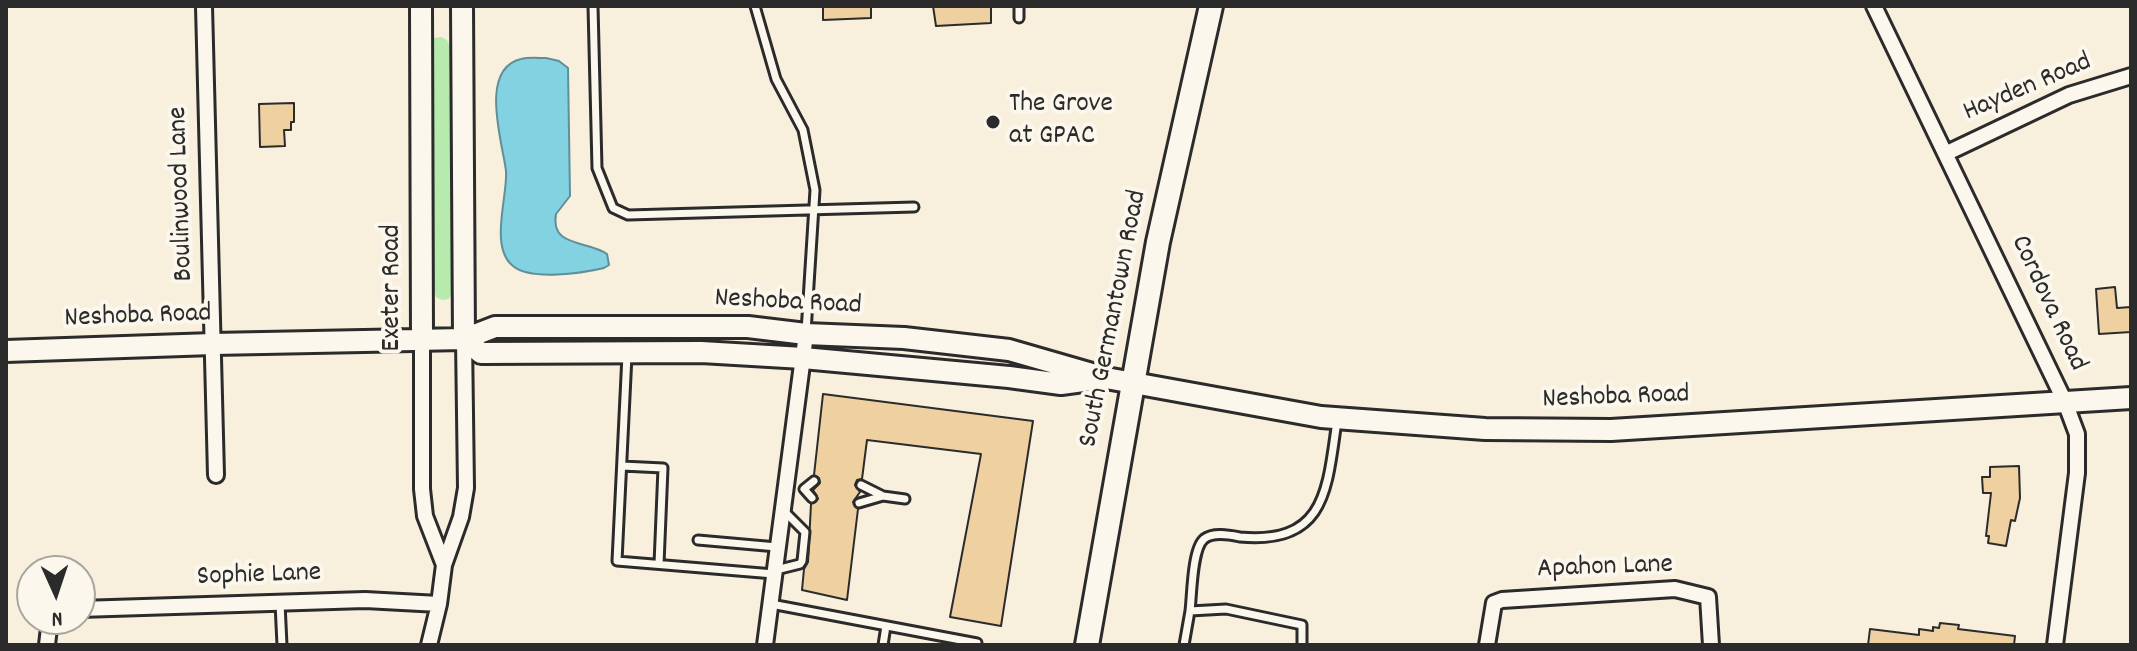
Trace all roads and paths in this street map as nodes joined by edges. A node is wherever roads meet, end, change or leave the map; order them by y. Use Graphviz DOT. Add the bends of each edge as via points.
graph roads {
  1 [pos="204,6"];
  2 [pos="421,6"];
  3 [pos="462,6"];
  4 [pos="593,6"];
  5 [pos="755,6"];
  6 [pos="1019,6"];
  7 [pos="1211,6"];
  8 [pos="1874,6"];
  9 [pos="1019,18"];
  10 [pos="2131,76"];
  11 [pos="1947,153"];
  12 [pos="914,207"];
  13 [pos="813,210"];
  14 [pos="806,334"];
  15 [pos="422,339"];
  16 [pos="464,339"];
  17 [pos="213,344"];
  18 [pos="6,351"];
  19 [pos="628,353"];
  20 [pos="803,358"];
  21 [pos="1106,378"];
  22 [pos="1131,383"];
  23 [pos="2131,398"];
  24 [pos="2065,402"];
  25 [pos="1337,418"];
  26 [pos="622,466"];
  27 [pos="216,475"];
  28 [pos="814,481"];
  29 [pos="861,485"];
  30 [pos="787,486"];
  31 [pos="804,489"];
  32 [pos="883,496"];
  33 [pos="812,498"];
  34 [pos="905,499"];
  35 [pos="859,503"];
  36 [pos="784,511"];
  37 [pos="698,540"];
  38 [pos="779,547"];
  39 [pos="659,564"];
  40 [pos="444,565"];
  41 [pos="776,572"];
  42 [pos="280,603"];
  43 [pos="439,604"];
  44 [pos="771,604"];
  45 [pos="96,609"];
  46 [pos="1190,611"];
  47 [pos="886,626"];
  48 [pos="977,643"];
  49 [pos="282,645"];
  50 [pos="429,645"];
  51 [pos="765,645"];
  52 [pos="883,645"];
  53 [pos="1087,645"];
  54 [pos="1184,645"];
  55 [pos="1302,645"];
  56 [pos="1487,645"];
  57 [pos="1711,645"];
  58 [pos="2055,645"];
  1 -- 17 [label="street, Boulinwood Lane"];
  2 -- 15 [label="street, Exeter Road"];
  3 -- 16 [label="street, Exeter Road"];
  4 -- 13 [label="lane" via="597,168 613,208 628,215"];
  5 -- 13 [label="lane" via="776,79 803,130 813,173"];
  6 -- 9 [label="lane"];
  7 -- 22 [label="main road, South Germantown Road"];
  8 -- 11 [label="street, Cordova Road"];
  10 -- 11 [label="street, Hayden Road" via="2069,95"];
  11 -- 24 [label="street, Cordova Road"];
  12 -- 13 [label="lane"];
  13 -- 14 [label="lane"];
  14 -- 16 [label="street, Neshoba Road" via="748,327 495,327"];
  14 -- 20 [label="street"];
  14 -- 21 [label="street, Neshoba Road" via="1009,350"];
  15 -- 16 [label="street, Neshoba Road"];
  15 -- 17 [label="street, Neshoba Road"];
  15 -- 40 [label="street, Exeter Road" via="422,489 425,516"];
  16 -- 19 [label="street, Neshoba Road" via="481,353"];
  16 -- 40 [label="street, Exeter Road" via="466,488"];
  17 -- 18 [label="street, Neshoba Road"];
  17 -- 27 [label="street, Boulinwood Lane"];
  19 -- 20 [label="street, Neshoba Road"];
  19 -- 26 [label="lane"];
  20 -- 21 [label="street, Neshoba Road" via="1061,384"];
  20 -- 30 [label="street"];
  21 -- 22 [label="street, Neshoba Road"];
  22 -- 25 [label="street, Neshoba Road"];
  22 -- 53 [label="main road, South Germantown Road"];
  23 -- 24 [label="street, Neshoba Road"];
  24 -- 25 [label="street, Neshoba Road" via="1611,430 1485,429"];
  24 -- 58 [label="street, Cordova Road" via="2077,434 2077,486"];
  25 -- 46 [label="lane" via="1328,483 1316,514 1285,535 1205,538 1197,549"];
  26 -- 39 [label="lane" via="663,468"];
  26 -- 39 [label="lane" via="617,561"];
  28 -- 31 [label="lane"];
  29 -- 32 [label="lane"];
  30 -- 31 [label="lane"];
  30 -- 36 [label="street"];
  31 -- 33 [label="lane"];
  32 -- 34 [label="lane"];
  32 -- 35 [label="lane"];
  36 -- 38 [label="street"];
  36 -- 41 [label="lane" via="805,532 802,561"];
  37 -- 38 [label="lane"];
  38 -- 41 [label="street"];
  39 -- 41 [label="lane"];
  40 -- 43 [label="street, Exeter Road"];
  41 -- 44 [label="street"];
  42 -- 43 [label="street, Sophie Lane"];
  42 -- 45 [label="street, Sophie Lane"];
  42 -- 49 [label="lane"];
  43 -- 50 [label="street, Exeter Road"];
  44 -- 47 [label="lane"];
  44 -- 51 [label="street"];
  46 -- 54 [label="lane"];
  46 -- 55 [label="lane" via="1226,609 1302,625"];
  47 -- 48 [label="lane"];
  47 -- 52 [label="lane"];
  56 -- 57 [label="street, Apahon Lane" via="1494,603 1502,600 1675,589 1708,597"];
}
